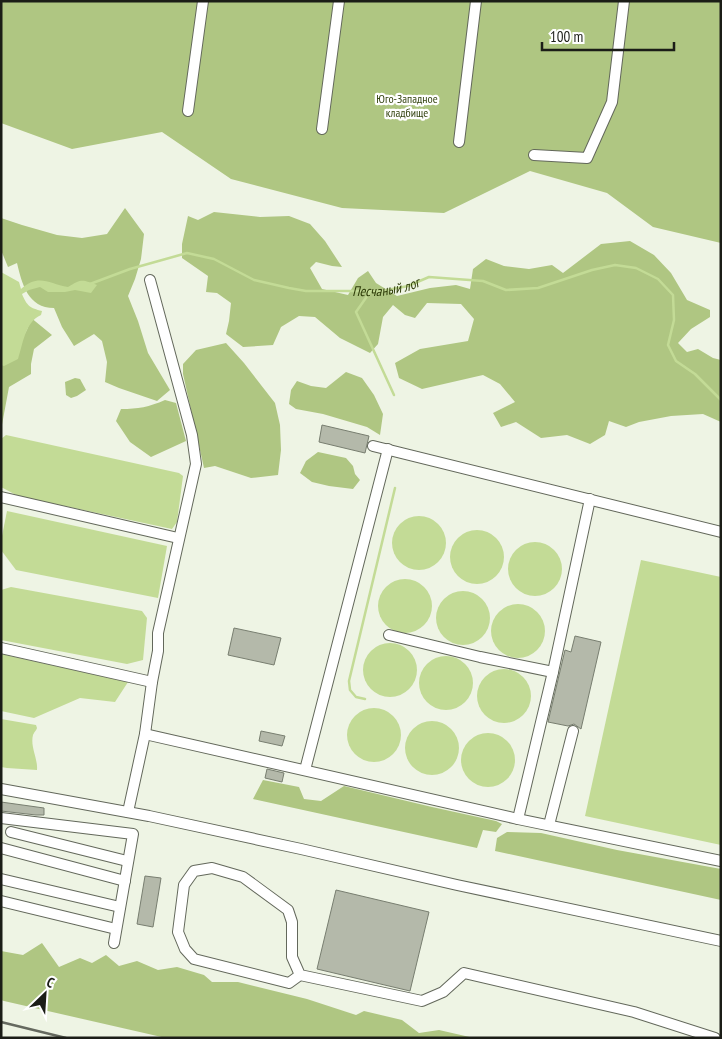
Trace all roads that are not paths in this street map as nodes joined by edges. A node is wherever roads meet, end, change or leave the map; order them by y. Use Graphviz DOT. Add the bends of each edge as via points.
graph roads {
  1 [pos="203,1"];
  2 [pos="339,1"];
  3 [pos="476,1"];
  4 [pos="624,1"];
  5 [pos="188,111"];
  6 [pos="322,129"];
  7 [pos="459,142"];
  8 [pos="534,155"];
  9 [pos="150,280"];
  10 [pos="373,446"];
  11 [pos="388,449"];
  12 [pos="1,497"];
  13 [pos="590,499"];
  14 [pos="721,532"];
  15 [pos="178,538"];
  16 [pos="390,634"];
  17 [pos="1,648"];
  18 [pos="553,672"];
  19 [pos="152,682"];
  20 [pos="573,731"];
  21 [pos="145,734"];
  22 [pos="305,770"];
  23 [pos="1,789"];
  24 [pos="128,812"];
  25 [pos="1,818"];
  26 [pos="518,819"];
  27 [pos="14,820"];
  28 [pos="550,825"];
  29 [pos="6,834"];
  30 [pos="1,848"];
  31 [pos="127,861"];
  32 [pos="721,861"];
  33 [pos="1,880"];
  34 [pos="125,881"];
  35 [pos="1,901"];
  36 [pos="120,907"];
  37 [pos="116,929"];
  38 [pos="721,941"];
  39 [pos="114,943"];
  40 [pos="300,975"];
  41 [pos="715,1038"];
  1 -- 5 [label="street"];
  2 -- 6 [label="street"];
  3 -- 7 [label="street"];
  4 -- 8 [label="street" via="612,102 587,158"];
  9 -- 15 [label="street" via="192,435 196,464"];
  10 -- 11 [label="street"];
  11 -- 13 [label="street"];
  11 -- 22 [label="street"];
  12 -- 15 [label="street"];
  13 -- 14 [label="street"];
  13 -- 18 [label="street"];
  15 -- 19 [label="street" via="158,632"];
  16 -- 18 [label="street"];
  17 -- 19 [label="street"];
  18 -- 26 [label="street"];
  19 -- 21 [label="street"];
  20 -- 28 [label="street"];
  21 -- 22 [label="street"];
  21 -- 24 [label="street"];
  22 -- 26 [label="street"];
  23 -- 24 [label="street"];
  24 -- 38 [label="street"];
  25 -- 27 [label="street"];
  26 -- 28 [label="street"];
  27 -- 29 [label="street"];
  27 -- 31 [label="street" via="132,834"];
  28 -- 32 [label="street"];
  29 -- 31 [label="street"];
  30 -- 34 [label="street"];
  31 -- 34 [label="street"];
  33 -- 36 [label="street"];
  34 -- 36 [label="street"];
  35 -- 37 [label="street"];
  36 -- 37 [label="street"];
  37 -- 39 [label="street"];
  40 -- 40 [label="street" via="292,957 292,922 288,910 243,877 212,868 194,871 184,885 178,932 185,949 194,959 290,983"];
  40 -- 41 [label="street" via="422,1001 443,992 464,973 634,1012"];
}
